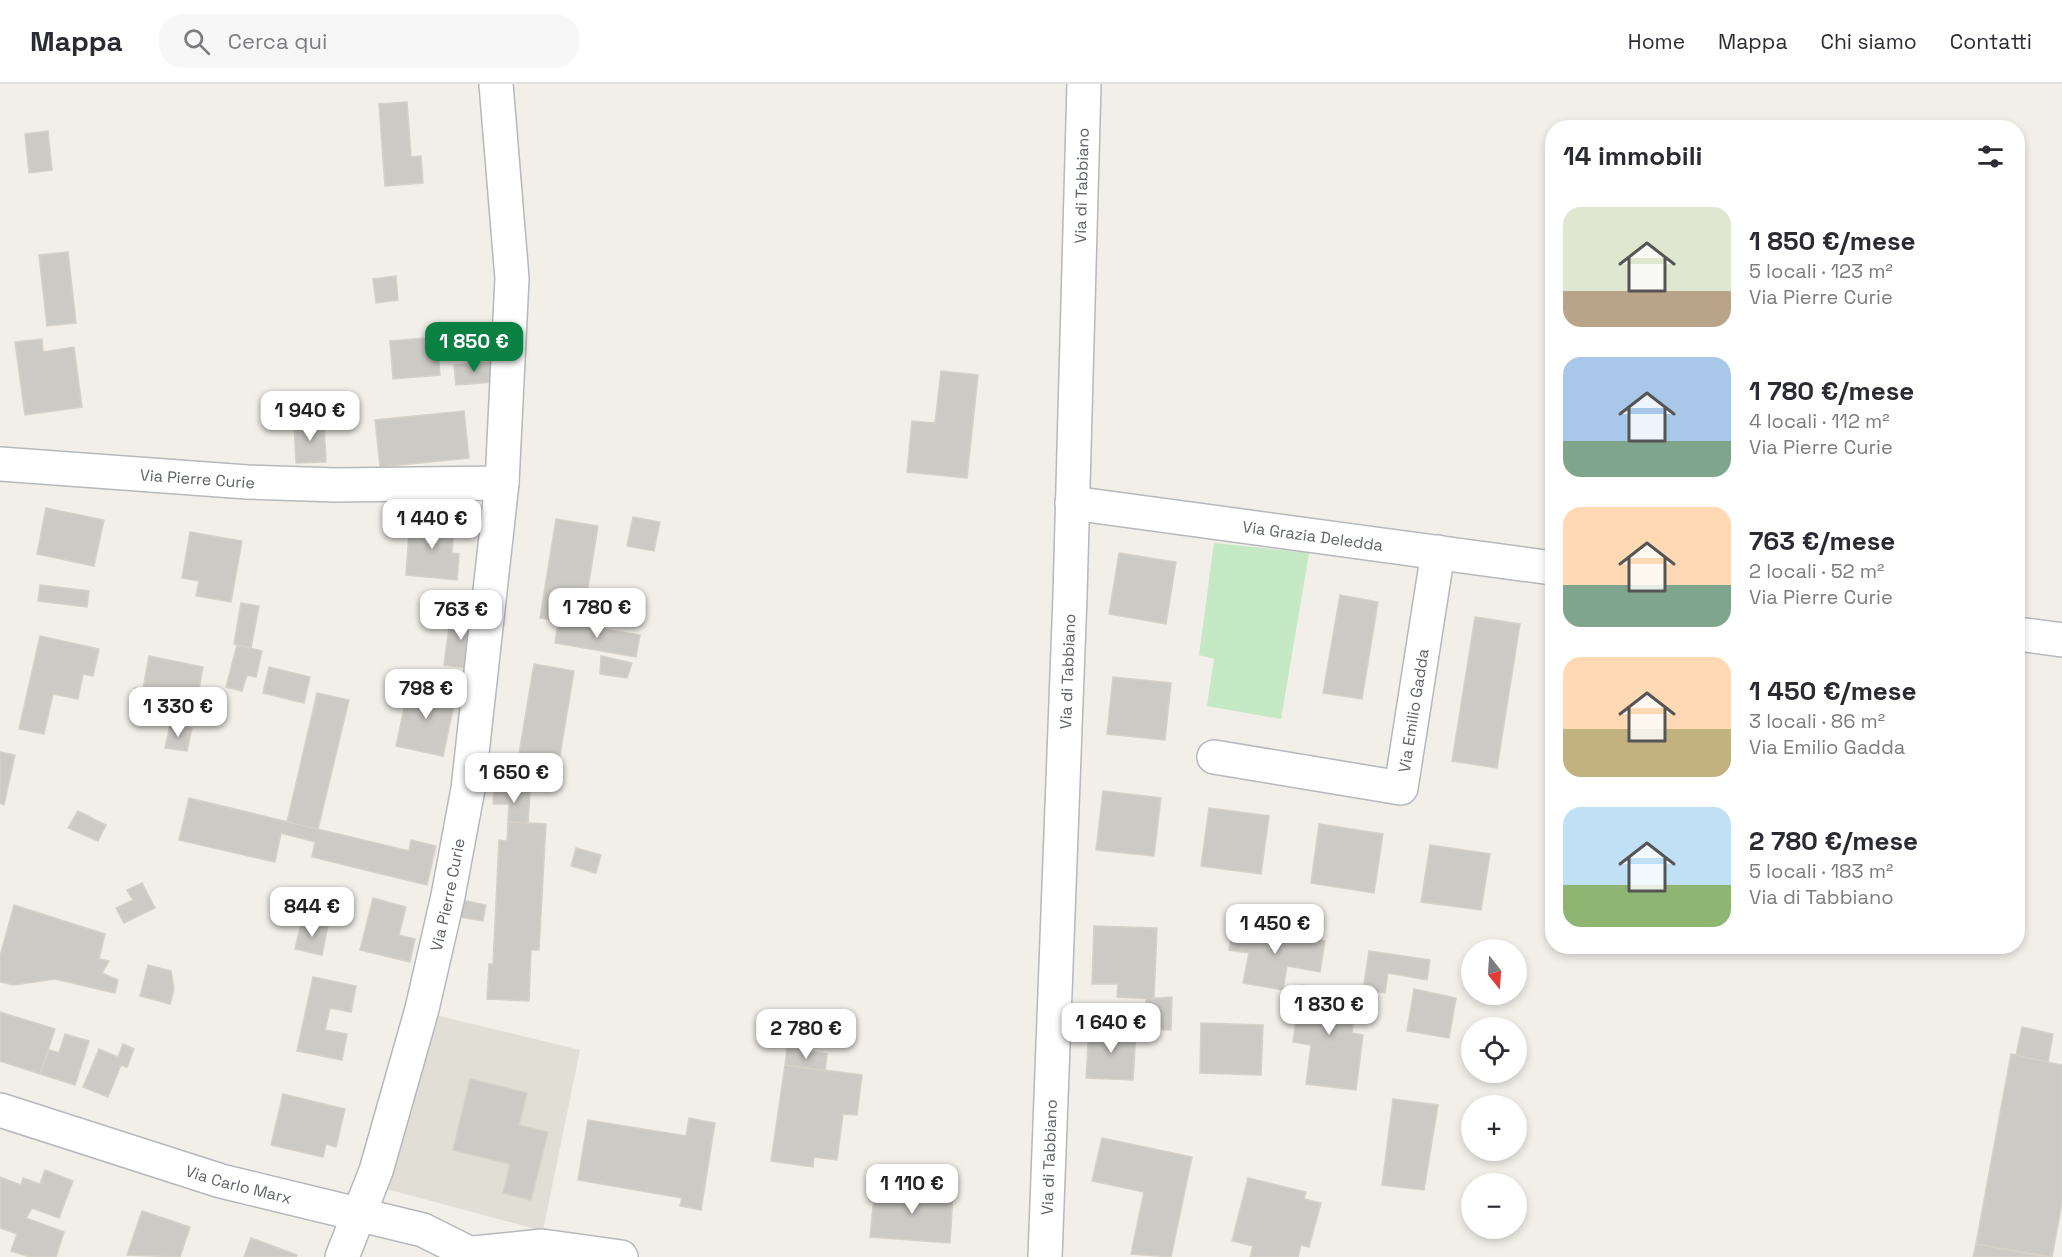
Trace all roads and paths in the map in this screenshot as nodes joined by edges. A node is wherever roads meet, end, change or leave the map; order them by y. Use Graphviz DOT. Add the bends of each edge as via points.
graph roads {
  1 [pos="496,84"];
  2 [pos="1084,84"];
  3 [pos="0,464"];
  4 [pos="502,483"];
  5 [pos="1072,503"];
  6 [pos="1438,552"];
  7 [pos="1545,567"];
  8 [pos="2025,635"];
  9 [pos="2062,640"];
  10 [pos="1214,757"];
  11 [pos="0,1110"];
  12 [pos="359,1214"];
  13 [pos="475,1255"];
  14 [pos="342,1257"];
  15 [pos="621,1257"];
  16 [pos="1045,1257"];
  1 -- 4 [label="street, Via Pierre Curie" via="512,278"];
  2 -- 5 [label="street, Via di Tabbiano"];
  3 -- 4 [label="street, Via Pierre Curie" via="280,483"];
  4 -- 12 [label="street, Via Pierre Curie" via="468,789 448,896 376,1171"];
  5 -- 6 [label="street, Via Grazia Deledda"];
  5 -- 16 [label="street, Via di Tabbiano"];
  6 -- 7 [label="street, Via Grazia Deledda"];
  6 -- 10 [label="street, Via Emilio Gadda" via="1401,788"];
  8 -- 9 [label="street"];
  11 -- 12 [label="street, Via Carlo Marx" via="221,1181"];
  12 -- 13 [label="street, Via Carlo Marx" via="423,1230"];
  12 -- 14 [label="street, Via Pierre Curie"];
  13 -- 15 [label="street" via="542,1246"];
}
